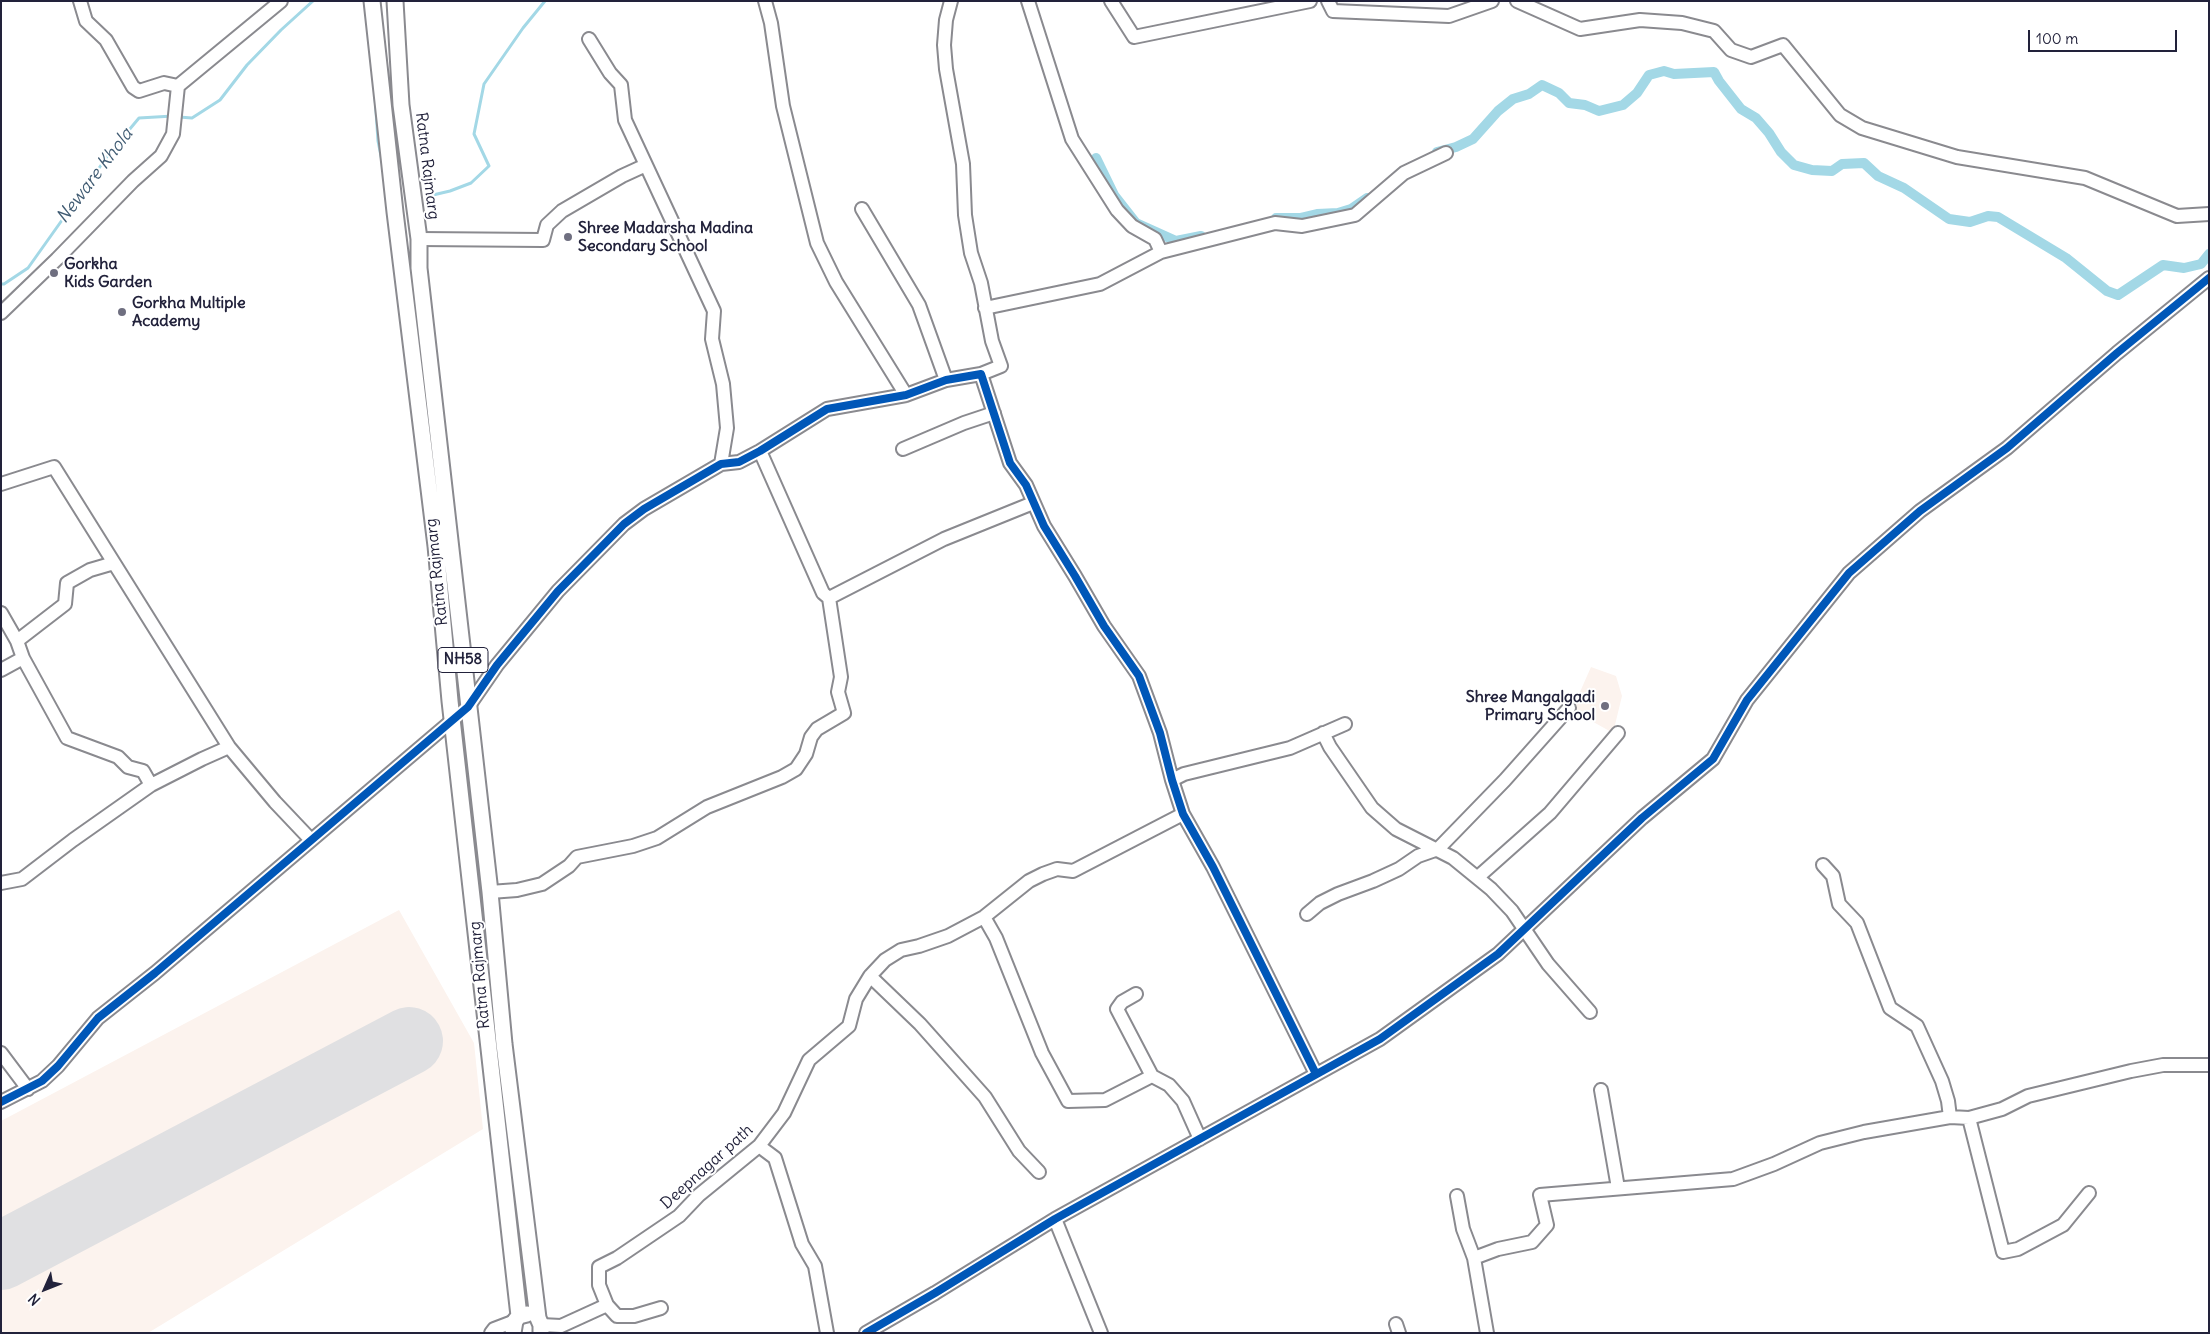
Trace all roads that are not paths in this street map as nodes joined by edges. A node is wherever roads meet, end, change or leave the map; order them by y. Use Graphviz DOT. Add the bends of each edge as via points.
graph roads {
  1 [pos="80,1"];
  2 [pos="281,1"];
  3 [pos="372,1"];
  4 [pos="765,1"];
  5 [pos="951,1"];
  6 [pos="1028,1"];
  7 [pos="1111,1"];
  8 [pos="1310,1"];
  9 [pos="1328,1"];
  10 [pos="1492,1"];
  11 [pos="1517,1"];
  12 [pos="396,2"];
  13 [pos="589,39"];
  14 [pos="178,86"];
  15 [pos="1446,152"];
  16 [pos="646,165"];
  17 [pos="862,209"];
  18 [pos="2209,214"];
  19 [pos="419,239"];
  20 [pos="1161,252"];
  21 [pos="2209,278"];
  22 [pos="985,308"];
  23 [pos="1,313"];
  24 [pos="981,374"];
  25 [pos="946,380"];
  26 [pos="906,395"];
  27 [pos="994,413"];
  28 [pos="903,448"];
  29 [pos="760,451"];
  30 [pos="721,464"];
  31 [pos="1,484"];
  32 [pos="1033,503"];
  33 [pos="114,563"];
  34 [pos="829,598"];
  35 [pos="1,613"];
  36 [pos="17,641"];
  37 [pos="23,658"];
  38 [pos="1,670"];
  39 [pos="468,707"];
  40 [pos="1569,708"];
  41 [pos="453,720"];
  42 [pos="1345,724"];
  43 [pos="1323,733"];
  44 [pos="1618,733"];
  45 [pos="229,747"];
  46 [pos="1172,780"];
  47 [pos="151,786"];
  48 [pos="1183,814"];
  49 [pos="311,840"];
  50 [pos="1438,849"];
  51 [pos="1823,866"];
  52 [pos="1478,877"];
  53 [pos="1,883"];
  54 [pos="490,892"];
  55 [pos="1307,914"];
  56 [pos="984,917"];
  57 [pos="1525,929"];
  58 [pos="870,976"];
  59 [pos="1136,994"];
  60 [pos="1590,1012"];
  61 [pos="1,1052"];
  62 [pos="2209,1065"];
  63 [pos="1316,1074"];
  64 [pos="1152,1076"];
  65 [pos="28,1089"];
  66 [pos="1600,1090"];
  67 [pos="1,1102"];
  68 [pos="1950,1117"];
  69 [pos="1969,1118"];
  70 [pos="1200,1139"];
  71 [pos="759,1146"];
  72 [pos="1038,1172"];
  73 [pos="1618,1188"];
  74 [pos="2089,1193"];
  75 [pos="1457,1196"];
  76 [pos="1055,1219"];
  77 [pos="1474,1258"];
  78 [pos="607,1305"];
  79 [pos="661,1308"];
  80 [pos="516,1323"];
  81 [pos="540,1325"];
  82 [pos="491,1333"];
  83 [pos="827,1333"];
  84 [pos="866,1333"];
  85 [pos="1101,1333"];
  86 [pos="1487,1333"];
  1 -- 14 [label="street" via="86,21 106,40 134,87 139,91 164,83"];
  2 -- 14 [label="street"];
  3 -- 41 [label="main road, Ratna Rajmarg / NH58" via="435,537"];
  4 -- 26 [label="street" via="783,106 817,243 836,282"];
  5 -- 22 [label="street" via="946,20 946,69 963,164 965,215 971,253"];
  6 -- 20 [label="street" via="1072,139 1117,210 1132,226 1155,238"];
  7 -- 8 [label="street" via="1134,37"];
  9 -- 10 [label="street" via="1333,11 1449,16"];
  11 -- 18 [label="street" via="1580,29 1640,20 1682,23 1714,31 1731,50 1751,57 1783,45 1840,116 1862,128 1957,158 2086,178 2177,216"];
  12 -- 19 [label="main road, Ratna Rajmarg / NH58" via="401,105"];
  13 -- 16 [label="street" via="621,85 625,120"];
  14 -- 23 [label="street" via="173,134 161,156"];
  15 -- 20 [label="street" via="1404,173 1355,215 1302,226 1275,223"];
  16 -- 19 [label="street" via="562,211 547,225 543,240"];
  16 -- 30 [label="street" via="714,311 712,339 724,384 727,428"];
  17 -- 25 [label="street" via="918,305"];
  19 -- 39 [label="main road, Ratna Rajmarg / NH58" via="418,268"];
  20 -- 22 [label="street" via="1100,284"];
  21 -- 57 [label="street" via="2007,448 1920,510 1849,573 1747,700 1713,758 1642,818"];
  22 -- 24 [label="street" via="1000,366"];
  24 -- 25 [label="street"];
  24 -- 27 [label="street"];
  25 -- 26 [label="street"];
  26 -- 29 [label="street" via="827,409"];
  27 -- 28 [label="street"];
  27 -- 32 [label="street" via="1010,463 1026,485"];
  29 -- 30 [label="street" via="740,462"];
  29 -- 34 [label="street" via="822,593"];
  30 -- 39 [label="street" via="624,524 558,591 497,665"];
  31 -- 33 [label="street" via="54,467"];
  32 -- 34 [label="street" via="944,540"];
  32 -- 46 [label="street" via="1104,626 1139,676 1160,732"];
  33 -- 36 [label="street" via="90,570 67,583 65,604"];
  33 -- 45 [label="street"];
  34 -- 54 [label="street" via="841,677 838,692 844,713 817,728 796,769 707,807 656,838 577,857 570,866 542,884"];
  35 -- 36 [label="street"];
  36 -- 37 [label="street"];
  37 -- 38 [label="street"];
  37 -- 47 [label="street" via="67,738 118,757 128,767 142,771"];
  39 -- 41 [label="street"];
  39 -- 54 [label="main road, Ratna Rajmarg / NH58"];
  40 -- 50 [label="street"];
  41 -- 49 [label="street"];
  41 -- 80 [label="main road, Ratna Rajmarg / NH58"];
  42 -- 43 [label="street"];
  43 -- 46 [label="street" via="1290,748 1184,774"];
  43 -- 50 [label="street" via="1372,808 1396,829"];
  44 -- 52 [label="street" via="1550,813"];
  45 -- 47 [label="street"];
  45 -- 49 [label="street"];
  46 -- 48 [label="street"];
  47 -- 53 [label="street" via="22,879"];
  48 -- 56 [label="street, Deepnagar path" via="1073,871 1057,869 1029,881"];
  48 -- 63 [label="street"];
  49 -- 65 [label="street" via="98,1018 58,1066"];
  50 -- 52 [label="street"];
  50 -- 55 [label="street" via="1418,856 1373,881 1338,894"];
  51 -- 68 [label="street" via="1833,876 1839,904 1857,923 1890,1008 1917,1026 1942,1081"];
  52 -- 57 [label="street"];
  54 -- 81 [label="main road, Ratna Rajmarg / NH58" via="504,1044"];
  56 -- 58 [label="street, Deepnagar path" via="948,936 901,950 885,960"];
  56 -- 64 [label="street" via="996,938 1042,1053 1068,1101 1105,1100"];
  57 -- 60 [label="street" via="1548,964"];
  57 -- 63 [label="street" via="1498,954 1380,1039"];
  58 -- 71 [label="street, Deepnagar path" via="856,999 849,1026 809,1060 784,1113"];
  58 -- 72 [label="street" via="920,1024 985,1098 1019,1150"];
  59 -- 64 [label="street" via="1122,1002 1117,1010"];
  61 -- 65 [label="street"];
  62 -- 69 [label="street" via="2163,1065 2131,1071 2028,1096 2002,1109"];
  63 -- 70 [label="street"];
  64 -- 70 [label="street" via="1169,1085 1183,1100"];
  65 -- 67 [label="street"];
  66 -- 73 [label="street"];
  68 -- 69 [label="street"];
  68 -- 73 [label="street" via="1820,1143 1733,1178"];
  69 -- 74 [label="street" via="2003,1252 2018,1248 2063,1225"];
  70 -- 76 [label="street"];
  71 -- 78 [label="street, Deepnagar path" via="699,1195 679,1216 599,1267 599,1285"];
  71 -- 83 [label="street" via="775,1158 802,1244 815,1266"];
  73 -- 77 [label="street" via="1540,1194 1547,1225 1532,1242"];
  75 -- 77 [label="street" via="1463,1229"];
  76 -- 84 [label="street"];
  76 -- 85 [label="street"];
  77 -- 86 [label="street"];
  78 -- 79 [label="street" via="617,1316 634,1316"];
  78 -- 81 [label="street" via="561,1326"];
  80 -- 81 [label="main road" via="532,1315"];
  80 -- 82 [label="street" via="494,1329"];
}
